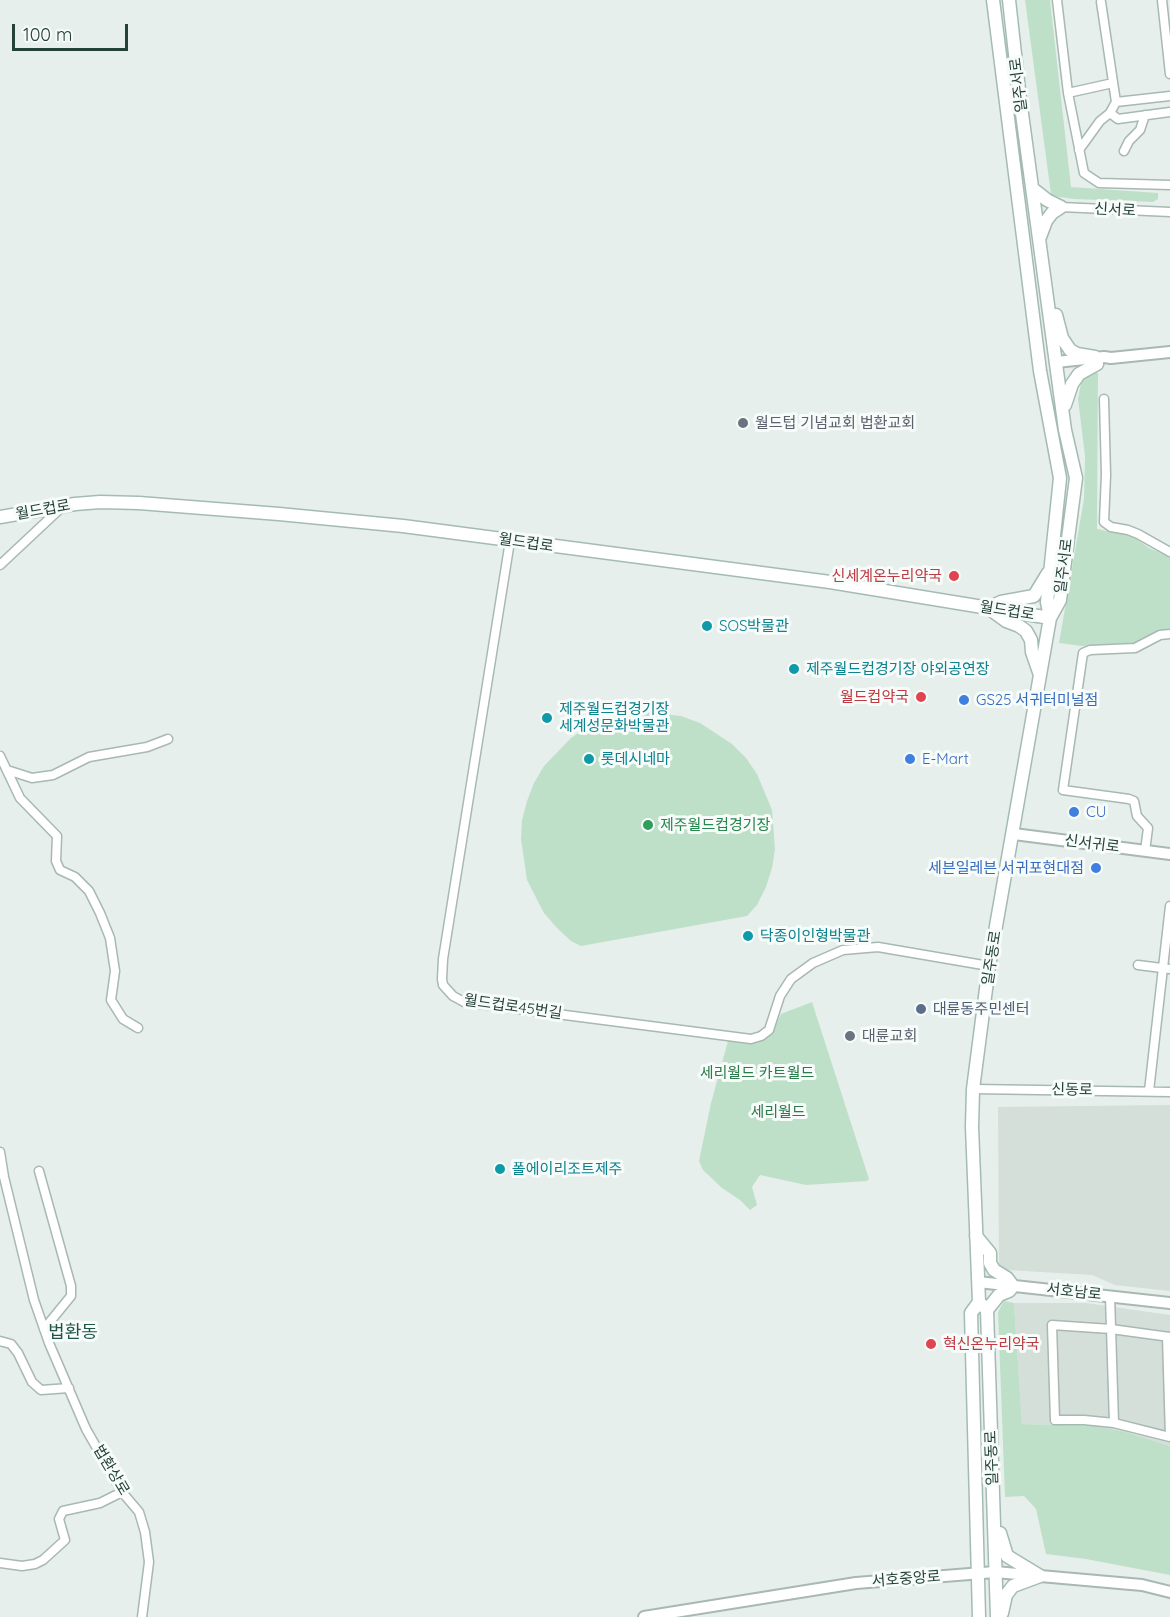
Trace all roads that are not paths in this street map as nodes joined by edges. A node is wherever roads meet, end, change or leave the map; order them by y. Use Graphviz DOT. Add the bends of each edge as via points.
graph roads {
  1 [pos="993,0"];
  2 [pos="1009,0"];
  3 [pos="1057,0"];
  4 [pos="1161,0"];
  5 [pos="1101,2"];
  6 [pos="1170,74"];
  7 [pos="1113,83"];
  8 [pos="1068,93"];
  9 [pos="1170,96"];
  10 [pos="1116,102"];
  11 [pos="1170,112"];
  12 [pos="1110,113"];
  13 [pos="1145,115"];
  14 [pos="1078,150"];
  15 [pos="1124,151"];
  16 [pos="1170,185"];
  17 [pos="1033,189"];
  18 [pos="1061,207"];
  19 [pos="1170,212"];
  20 [pos="1039,238"];
  21 [pos="1046,291"];
  22 [pos="1170,352"];
  23 [pos="1096,361"];
  24 [pos="1056,365"];
  25 [pos="1039,368"];
  26 [pos="1104,399"];
  27 [pos="1065,430"];
  28 [pos="63,506"];
  29 [pos="0,517"];
  30 [pos="510,541"];
  31 [pos="1170,552"];
  32 [pos="0,565"];
  33 [pos="1050,570"];
  34 [pos="989,608"];
  35 [pos="1050,618"];
  36 [pos="1170,634"];
  37 [pos="1041,676"];
  38 [pos="168,739"];
  39 [pos="0,756"];
  40 [pos="7,770"];
  41 [pos="1014,834"];
  42 [pos="1145,851"];
  43 [pos="1170,854"];
  44 [pos="1170,906"];
  45 [pos="1138,965"];
  46 [pos="989,966"];
  47 [pos="1166,968"];
  48 [pos="138,1028"];
  49 [pos="973,1089"];
  50 [pos="1149,1091"];
  51 [pos="1170,1092"];
  52 [pos="0,1152"];
  53 [pos="39,1171"];
  54 [pos="976,1236"];
  55 [pos="978,1282"];
  56 [pos="1013,1286"];
  57 [pos="1110,1296"];
  58 [pos="1170,1303"];
  59 [pos="983,1306"];
  60 [pos="44,1329"];
  61 [pos="1111,1329"];
  62 [pos="1168,1337"];
  63 [pos="0,1341"];
  64 [pos="69,1388"];
  65 [pos="1114,1423"];
  66 [pos="1170,1437"];
  67 [pos="122,1492"];
  68 [pos="993,1505"];
  69 [pos="0,1563"];
  70 [pos="995,1572"];
  71 [pos="977,1574"];
  72 [pos="1040,1576"];
  73 [pos="1170,1592"];
  74 [pos="142,1617"];
  75 [pos="644,1617"];
  76 [pos="979,1617"];
  77 [pos="997,1617"];
  78 [pos="1002,1617"];
  1 -- 25 [label="main road, 일주서로"];
  2 -- 17 [label="main road, 일주서로"];
  3 -- 8 [label="street"];
  4 -- 6 [label="street"];
  5 -- 7 [label="street"];
  7 -- 8 [label="street"];
  7 -- 10 [label="street"];
  8 -- 14 [label="street"];
  9 -- 10 [label="street"];
  10 -- 12 [label="street"];
  11 -- 13 [label="street"];
  12 -- 13 [label="street" via="1118,119"];
  12 -- 14 [label="street"];
  13 -- 15 [label="street" via="1140,130"];
  14 -- 16 [label="street" via="1084,173 1099,183"];
  17 -- 18 [label="main road"];
  17 -- 20 [label="main road, 일주서로"];
  18 -- 19 [label="street, 신서로"];
  18 -- 20 [label="main road" via="1046,221"];
  20 -- 21 [label="main road, 일주서로"];
  21 -- 23 [label="main road" via="1055,303 1056,320 1070,350"];
  21 -- 24 [label="main road, 일주서로"];
  22 -- 23 [label="street"];
  23 -- 24 [label="street"];
  23 -- 27 [label="main road" via="1072,384 1065,408"];
  24 -- 25 [label="main road"];
  24 -- 27 [label="main road, 일주서로"];
  25 -- 33 [label="main road, 일주서로" via="1060,478"];
  26 -- 31 [label="street" via="1104,522"];
  27 -- 35 [label="main road, 일주서로" via="1076,478 1060,600"];
  28 -- 29 [label="main road, 월드컵로"];
  28 -- 30 [label="main road, 월드컵로" via="99,502 209,508 404,526"];
  28 -- 32 [label="street"];
  30 -- 34 [label="main road, 월드컵로" via="830,582"];
  30 -- 46 [label="street, 월드컵로45번길" via="443,959 443,985 453,996 464,1002 751,1038 769,1030 780,996 791,979 813,963 843,950 878,947"];
  33 -- 34 [label="main road" via="1034,596"];
  33 -- 35 [label="main road, 일주서로"];
  34 -- 35 [label="main road, 월드컵로"];
  34 -- 37 [label="main road" via="1026,631"];
  35 -- 37 [label="main road, 일주동로"];
  36 -- 42 [label="street" via="1135,648 1083,653 1063,790 1131,800 1137,816 1148,828"];
  37 -- 41 [label="main road, 일주동로"];
  38 -- 40 [label="street" via="147,747 89,757 53,775 32,778"];
  39 -- 40 [label="street"];
  40 -- 48 [label="street" via="20,798 57,836 56,861 60,870 75,877 89,891 110,938 115,971 111,1000 123,1019"];
  41 -- 42 [label="street, 신서귀로"];
  41 -- 46 [label="main road, 일주동로"];
  42 -- 43 [label="street, 신서귀로"];
  44 -- 47 [label="street"];
  45 -- 47 [label="street"];
  46 -- 49 [label="main road, 일주동로"];
  47 -- 50 [label="street"];
  49 -- 50 [label="street, 신동로"];
  49 -- 54 [label="main road, 일주동로"];
  50 -- 51 [label="street, 신동로"];
  52 -- 60 [label="street, 법환상로"];
  53 -- 60 [label="street" via="71,1286 71,1296"];
  54 -- 55 [label="main road, 일주동로"];
  54 -- 56 [label="main road" via="990,1253 994,1270"];
  55 -- 56 [label="street, 서호남로"];
  55 -- 59 [label="main road, 일주동로"];
  56 -- 57 [label="street, 서호남로"];
  56 -- 59 [label="main road"];
  57 -- 58 [label="street, 서호남로"];
  57 -- 61 [label="street"];
  59 -- 68 [label="main road, 일주동로"];
  59 -- 71 [label="main road, 일주동로" via="971,1313"];
  60 -- 64 [label="street, 법환상로"];
  61 -- 62 [label="street"];
  61 -- 65 [label="street"];
  61 -- 65 [label="street" via="1052,1325 1055,1420"];
  62 -- 66 [label="street"];
  63 -- 64 [label="street" via="11,1344 40,1390"];
  64 -- 67 [label="street, 법환상로" via="86,1429"];
  65 -- 66 [label="street"];
  67 -- 69 [label="street" via="100,1503 63,1511 59,1519 64,1540 43,1560 22,1566"];
  67 -- 74 [label="street, 법환상로" via="139,1512 145,1532 149,1562"];
  68 -- 70 [label="main road, 일주동로"];
  68 -- 72 [label="main road" via="1007,1556"];
  70 -- 71 [label="street, 서호중앙로"];
  70 -- 72 [label="street, 서호중앙로"];
  70 -- 77 [label="main road, 일주동로"];
  71 -- 75 [label="street, 서호중앙로" via="856,1583"];
  71 -- 76 [label="main road, 일주동로"];
  72 -- 73 [label="street, 서호중앙로" via="1142,1585"];
  72 -- 78 [label="main road" via="1013,1586 1006,1595"];
}
